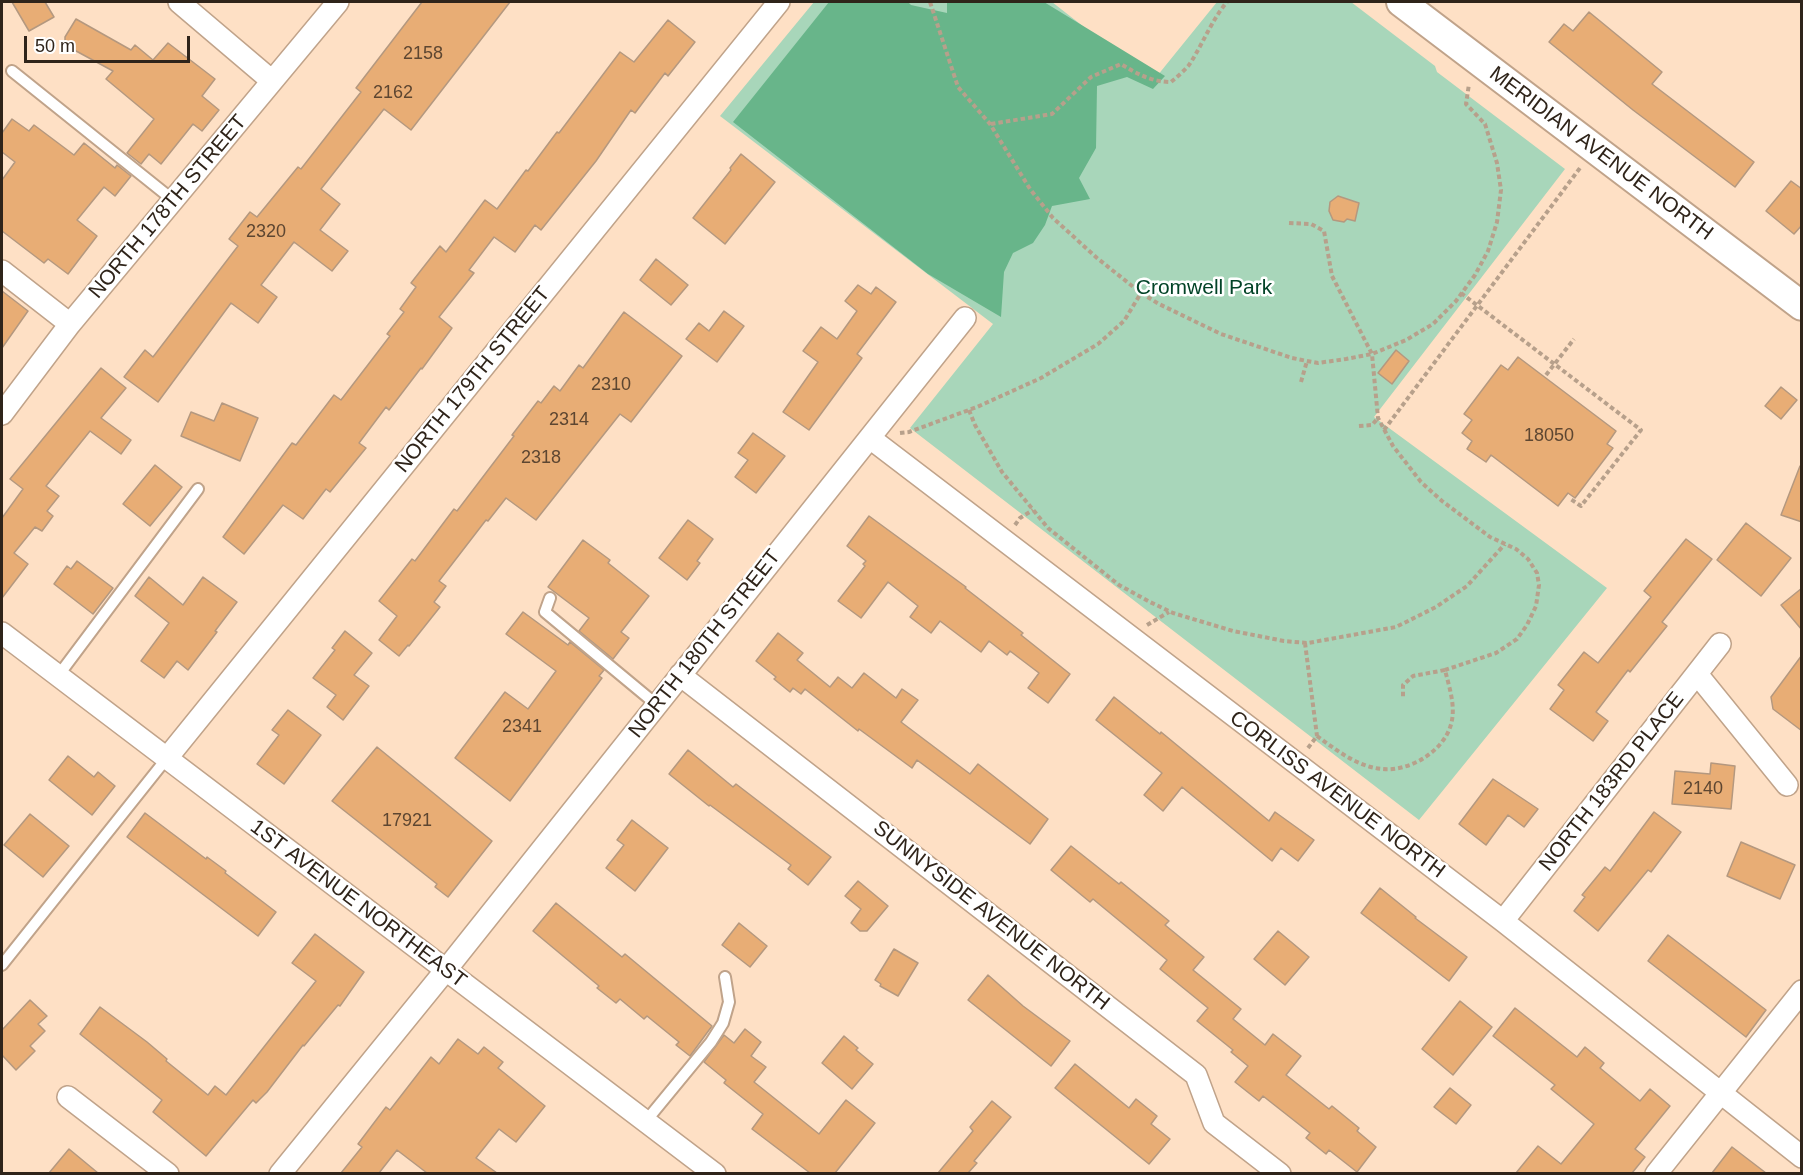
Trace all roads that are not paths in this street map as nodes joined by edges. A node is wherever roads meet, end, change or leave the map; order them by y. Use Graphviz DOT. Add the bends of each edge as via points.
graph roads {
  1 [pos="179,2"];
  2 [pos="338,2"];
  3 [pos="779,2"];
  4 [pos="1401,2"];
  5 [pos="12,71"];
  6 [pos="272,81"];
  7 [pos="173,200"];
  8 [pos="2,271"];
  9 [pos="1802,306"];
  10 [pos="965,318"];
  11 [pos="70,324"];
  12 [pos="2,414"];
  13 [pos="870,438"];
  14 [pos="198,489"];
  15 [pos="550,598"];
  16 [pos="2,633"];
  17 [pos="1720,644"];
  18 [pos="1697,674"];
  19 [pos="680,675"];
  20 [pos="58,676"];
  21 [pos="657,705"];
  22 [pos="167,758"];
  23 [pos="1787,785"];
  24 [pos="1503,921"];
  25 [pos="2,965"];
  26 [pos="445,971"];
  27 [pos="725,977"];
  28 [pos="1802,992"];
  29 [pos="1720,1094"];
  30 [pos="68,1097"];
  31 [pos="646,1121"];
  32 [pos="1802,1157"];
  33 [pos="168,1173"];
  34 [pos="280,1173"];
  35 [pos="715,1173"];
  36 [pos="1280,1173"];
  37 [pos="1656,1173"];
  1 -- 6 [label="street"];
  2 -- 6 [label="street, NORTH 178TH STREET"];
  3 -- 22 [label="street, NORTH 179TH STREET"];
  4 -- 9 [label="street, MERIDIAN AVENUE NORTH"];
  5 -- 7 [label="lane"];
  6 -- 7 [label="street, NORTH 178TH STREET"];
  7 -- 11 [label="street, NORTH 178TH STREET"];
  8 -- 11 [label="street"];
  10 -- 13 [label="street, NORTH 180TH STREET"];
  11 -- 12 [label="street, NORTH 178TH STREET"];
  13 -- 19 [label="street, NORTH 180TH STREET"];
  13 -- 24 [label="street, CORLISS AVENUE NORTH"];
  14 -- 20 [label="lane"];
  15 -- 21 [label="lane" via="545,612"];
  16 -- 20 [label="street, 1ST AVENUE NORTHEAST"];
  17 -- 18 [label="street, NORTH 183RD PLACE"];
  18 -- 23 [label="street"];
  18 -- 24 [label="street, NORTH 183RD PLACE"];
  19 -- 21 [label="street, NORTH 180TH STREET"];
  19 -- 36 [label="street, SUNNYSIDE AVENUE NORTH" via="1196,1075 1214,1123"];
  20 -- 22 [label="street, 1ST AVENUE NORTHEAST"];
  21 -- 26 [label="street, NORTH 180TH STREET"];
  22 -- 25 [label="lane"];
  22 -- 26 [label="street, 1ST AVENUE NORTHEAST"];
  24 -- 29 [label="street, CORLISS AVENUE NORTH"];
  26 -- 31 [label="street, 1ST AVENUE NORTHEAST"];
  26 -- 34 [label="street, NORTH 180TH STREET"];
  27 -- 31 [label="lane" via="729,1002 723,1023"];
  28 -- 29 [label="street"];
  29 -- 32 [label="street, CORLISS AVENUE NORTH"];
  29 -- 37 [label="street"];
  30 -- 33 [label="street"];
  31 -- 35 [label="street, 1ST AVENUE NORTHEAST"];
}
